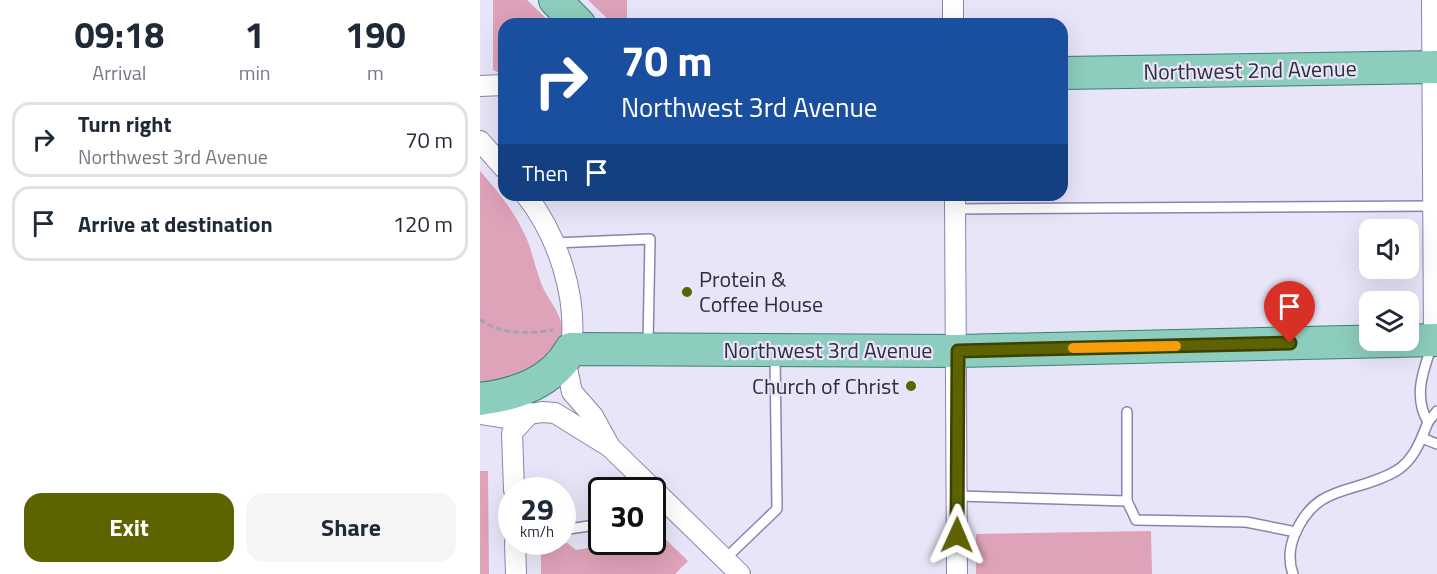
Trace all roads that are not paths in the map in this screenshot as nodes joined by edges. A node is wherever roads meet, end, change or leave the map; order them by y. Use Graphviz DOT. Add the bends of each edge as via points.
graph roads {
  1 [pos="555,0"];
  2 [pos="953,0"];
  3 [pos="1432,0"];
  4 [pos="573,18"];
  5 [pos="953,18"];
  6 [pos="1435,67"];
  7 [pos="1068,74"];
  8 [pos="498,85"];
  9 [pos="480,86"];
  10 [pos="480,141"];
  11 [pos="498,161"];
  12 [pos="530,201"];
  13 [pos="955,202"];
  14 [pos="1435,206"];
  15 [pos="554,243"];
  16 [pos="1436,344"];
  17 [pos="648,349"];
  18 [pos="774,350"];
  19 [pos="958,351"];
  20 [pos="564,354"];
  21 [pos="485,410"];
  22 [pos="1437,411"];
  23 [pos="1127,412"];
  24 [pos="529,414"];
  25 [pos="1428,422"];
  26 [pos="512,433"];
  27 [pos="1422,438"];
  28 [pos="1437,444"];
  29 [pos="610,447"];
  30 [pos="514,477"];
  31 [pos="638,477"];
  32 [pos="958,496"];
  33 [pos="1127,501"];
  34 [pos="666,506"];
  35 [pos="1296,532"];
  36 [pos="515,555"];
  37 [pos="725,559"];
  38 [pos="516,574"];
  39 [pos="740,574"];
  40 [pos="957,574"];
  41 [pos="1293,574"];
  1 -- 4 [label="main road"];
  2 -- 5 [label="street"];
  3 -- 6 [label="street"];
  6 -- 7 [label="main road, Northwest 2nd Avenue"];
  6 -- 14 [label="street"];
  8 -- 9 [label="street"];
  10 -- 11 [label="street"];
  12 -- 15 [label="street"];
  13 -- 14 [label="lane"];
  13 -- 19 [label="street"];
  14 -- 16 [label="street"];
  15 -- 17 [label="lane" via="650,239"];
  15 -- 20 [label="street" via="571,304"];
  16 -- 19 [label="main road, Northwest 3rd Avenue"];
  16 -- 25 [label="lane" via="1422,381 1420,408"];
  17 -- 18 [label="main road, Northwest 3rd Avenue"];
  17 -- 20 [label="main road, Northwest 3rd Avenue"];
  18 -- 19 [label="main road, Northwest 3rd Avenue"];
  18 -- 37 [label="lane" via="777,509"];
  19 -- 32 [label="street"];
  20 -- 21 [label="main road" via="516,392"];
  20 -- 24 [label="street"];
  20 -- 29 [label="street" via="572,392 593,416"];
  21 -- 24 [label="street" via="517,418"];
  21 -- 26 [label="street"];
  22 -- 25 [label="lane"];
  23 -- 33 [label="lane"];
  24 -- 26 [label="street"];
  24 -- 29 [label="street" via="555,413"];
  25 -- 27 [label="lane"];
  26 -- 30 [label="street"];
  27 -- 28 [label="lane"];
  27 -- 35 [label="lane" via="1417,451 1398,470 1318,500 1302,517"];
  29 -- 31 [label="street"];
  32 -- 33 [label="lane"];
  32 -- 40 [label="street"];
  33 -- 35 [label="lane" via="1136,520 1246,522"];
  34 -- 37 [label="street"];
  35 -- 41 [label="lane" via="1288,562"];
  36 -- 38 [label="street"];
  37 -- 39 [label="street"];
}
